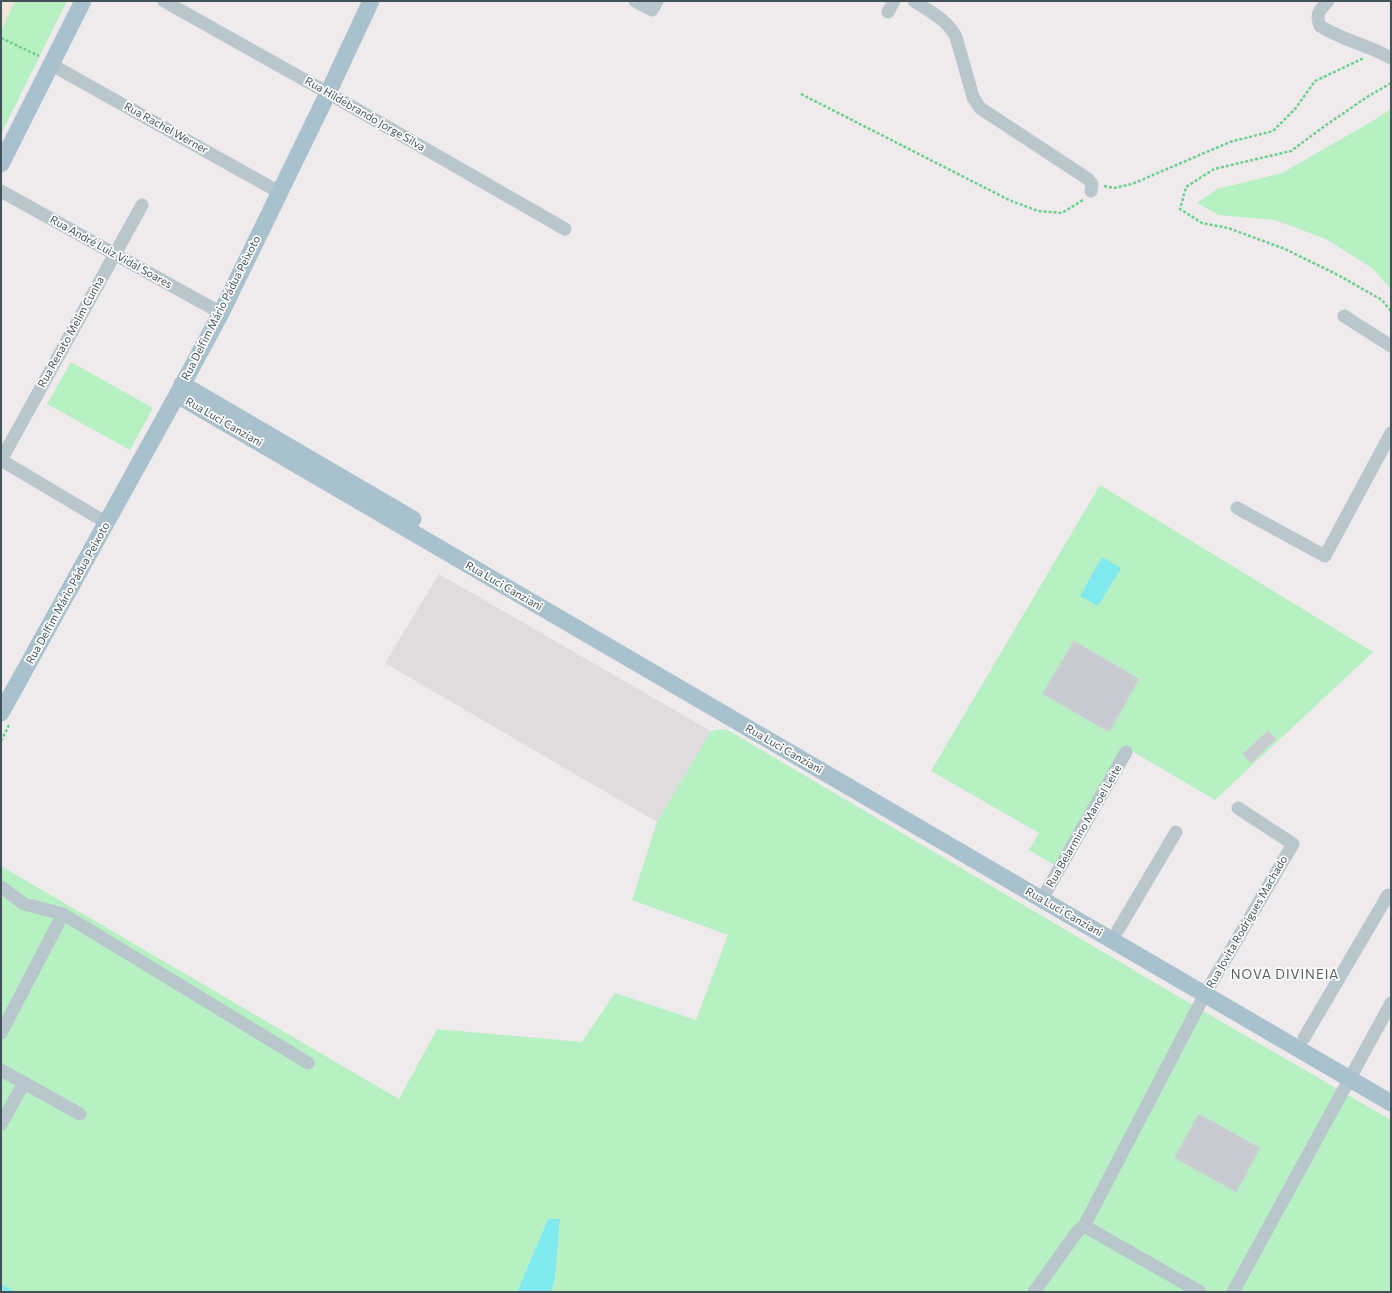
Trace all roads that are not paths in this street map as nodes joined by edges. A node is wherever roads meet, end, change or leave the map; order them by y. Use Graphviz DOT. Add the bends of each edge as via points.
graph roads {
  1 [pos="83,1"];
  2 [pos="164,1"];
  3 [pos="371,1"];
  4 [pos="635,1"];
  5 [pos="914,1"];
  6 [pos="1328,1"];
  7 [pos="655,5"];
  8 [pos="1391,58"];
  9 [pos="48,62"];
  10 [pos="328,93"];
  11 [pos="1,164"];
  12 [pos="1091,187"];
  13 [pos="1,191"];
  14 [pos="279,192"];
  15 [pos="142,205"];
  16 [pos="565,229"];
  17 [pos="114,255"];
  18 [pos="221,313"];
  19 [pos="1344,316"];
  20 [pos="1391,346"];
  21 [pos="180,390"];
  22 [pos="1391,433"];
  23 [pos="1,460"];
  24 [pos="1237,508"];
  25 [pos="107,523"];
  26 [pos="6,717"];
  27 [pos="1126,752"];
  28 [pos="1238,808"];
  29 [pos="1176,832"];
  30 [pos="1,887"];
  31 [pos="1045,894"];
  32 [pos="1388,895"];
  33 [pos="63,914"];
  34 [pos="1118,930"];
  35 [pos="1207,989"];
  36 [pos="1391,1003"];
  37 [pos="1,1033"];
  38 [pos="1304,1038"];
  39 [pos="308,1063"];
  40 [pos="1,1070"];
  41 [pos="1353,1074"];
  42 [pos="24,1083"];
  43 [pos="1391,1089"];
  44 [pos="1391,1102"];
  45 [pos="80,1114"];
  46 [pos="1,1124"];
  47 [pos="1084,1226"];
  48 [pos="1034,1292"];
  49 [pos="1200,1292"];
  50 [pos="1233,1292"];
  1 -- 9 [label="main road"];
  2 -- 10 [label="street, Rua Hildebrando Jorge Silva"];
  3 -- 10 [label="main road, Rua Delfim Mário Pádua Peixoto"];
  4 -- 7 [label="street"];
  5 -- 12 [label="street" via="951,29 973,97 980,108 1088,179"];
  6 -- 8 [label="street" via="1318,12 1320,26"];
  9 -- 11 [label="main road"];
  9 -- 14 [label="street, Rua Rachel Werner"];
  10 -- 14 [label="main road, Rua Delfim Mário Pádua Peixoto"];
  10 -- 16 [label="street, Rua Hildebrando Jorge Silva"];
  13 -- 17 [label="street, Rua André Luiz Vidal Soares"];
  14 -- 18 [label="main road, Rua Delfim Mário Pádua Peixoto"];
  15 -- 17 [label="street, Rua Renato Melim Cunha"];
  17 -- 18 [label="street, Rua André Luiz Vidal Soares"];
  17 -- 23 [label="street, Rua Renato Melim Cunha"];
  18 -- 21 [label="main road, Rua Delfim Mário Pádua Peixoto"];
  19 -- 20 [label="street"];
  21 -- 25 [label="main road, Rua Delfim Mário Pádua Peixoto"];
  21 -- 31 [label="main road, Rua Luci Canziani"];
  22 -- 24 [label="street" via="1325,556"];
  23 -- 25 [label="street"];
  25 -- 26 [label="main road, Rua Delfim Mário Pádua Peixoto"];
  27 -- 31 [label="street, Rua Belarmino Manoel Leite"];
  28 -- 35 [label="street, Rua Jovita Rodrigues Machado" via="1293,844"];
  29 -- 34 [label="street"];
  30 -- 33 [label="street" via="24,904"];
  31 -- 34 [label="main road, Rua Luci Canziani"];
  31 -- 35 [label="main road, Rua Luci Canziani"];
  32 -- 38 [label="street"];
  33 -- 37 [label="street"];
  33 -- 39 [label="street"];
  34 -- 35 [label="main road, Rua Luci Canziani"];
  35 -- 38 [label="main road, Rua Luci Canziani"];
  35 -- 41 [label="main road, Rua Luci Canziani"];
  35 -- 47 [label="street"];
  36 -- 41 [label="street"];
  38 -- 41 [label="main road, Rua Luci Canziani"];
  40 -- 42 [label="street"];
  41 -- 43 [label="main road, Rua Luci Canziani"];
  41 -- 44 [label="main road, Rua Luci Canziani"];
  41 -- 50 [label="street"];
  42 -- 45 [label="street"];
  42 -- 46 [label="street"];
  47 -- 48 [label="street"];
  47 -- 49 [label="street"];
}
